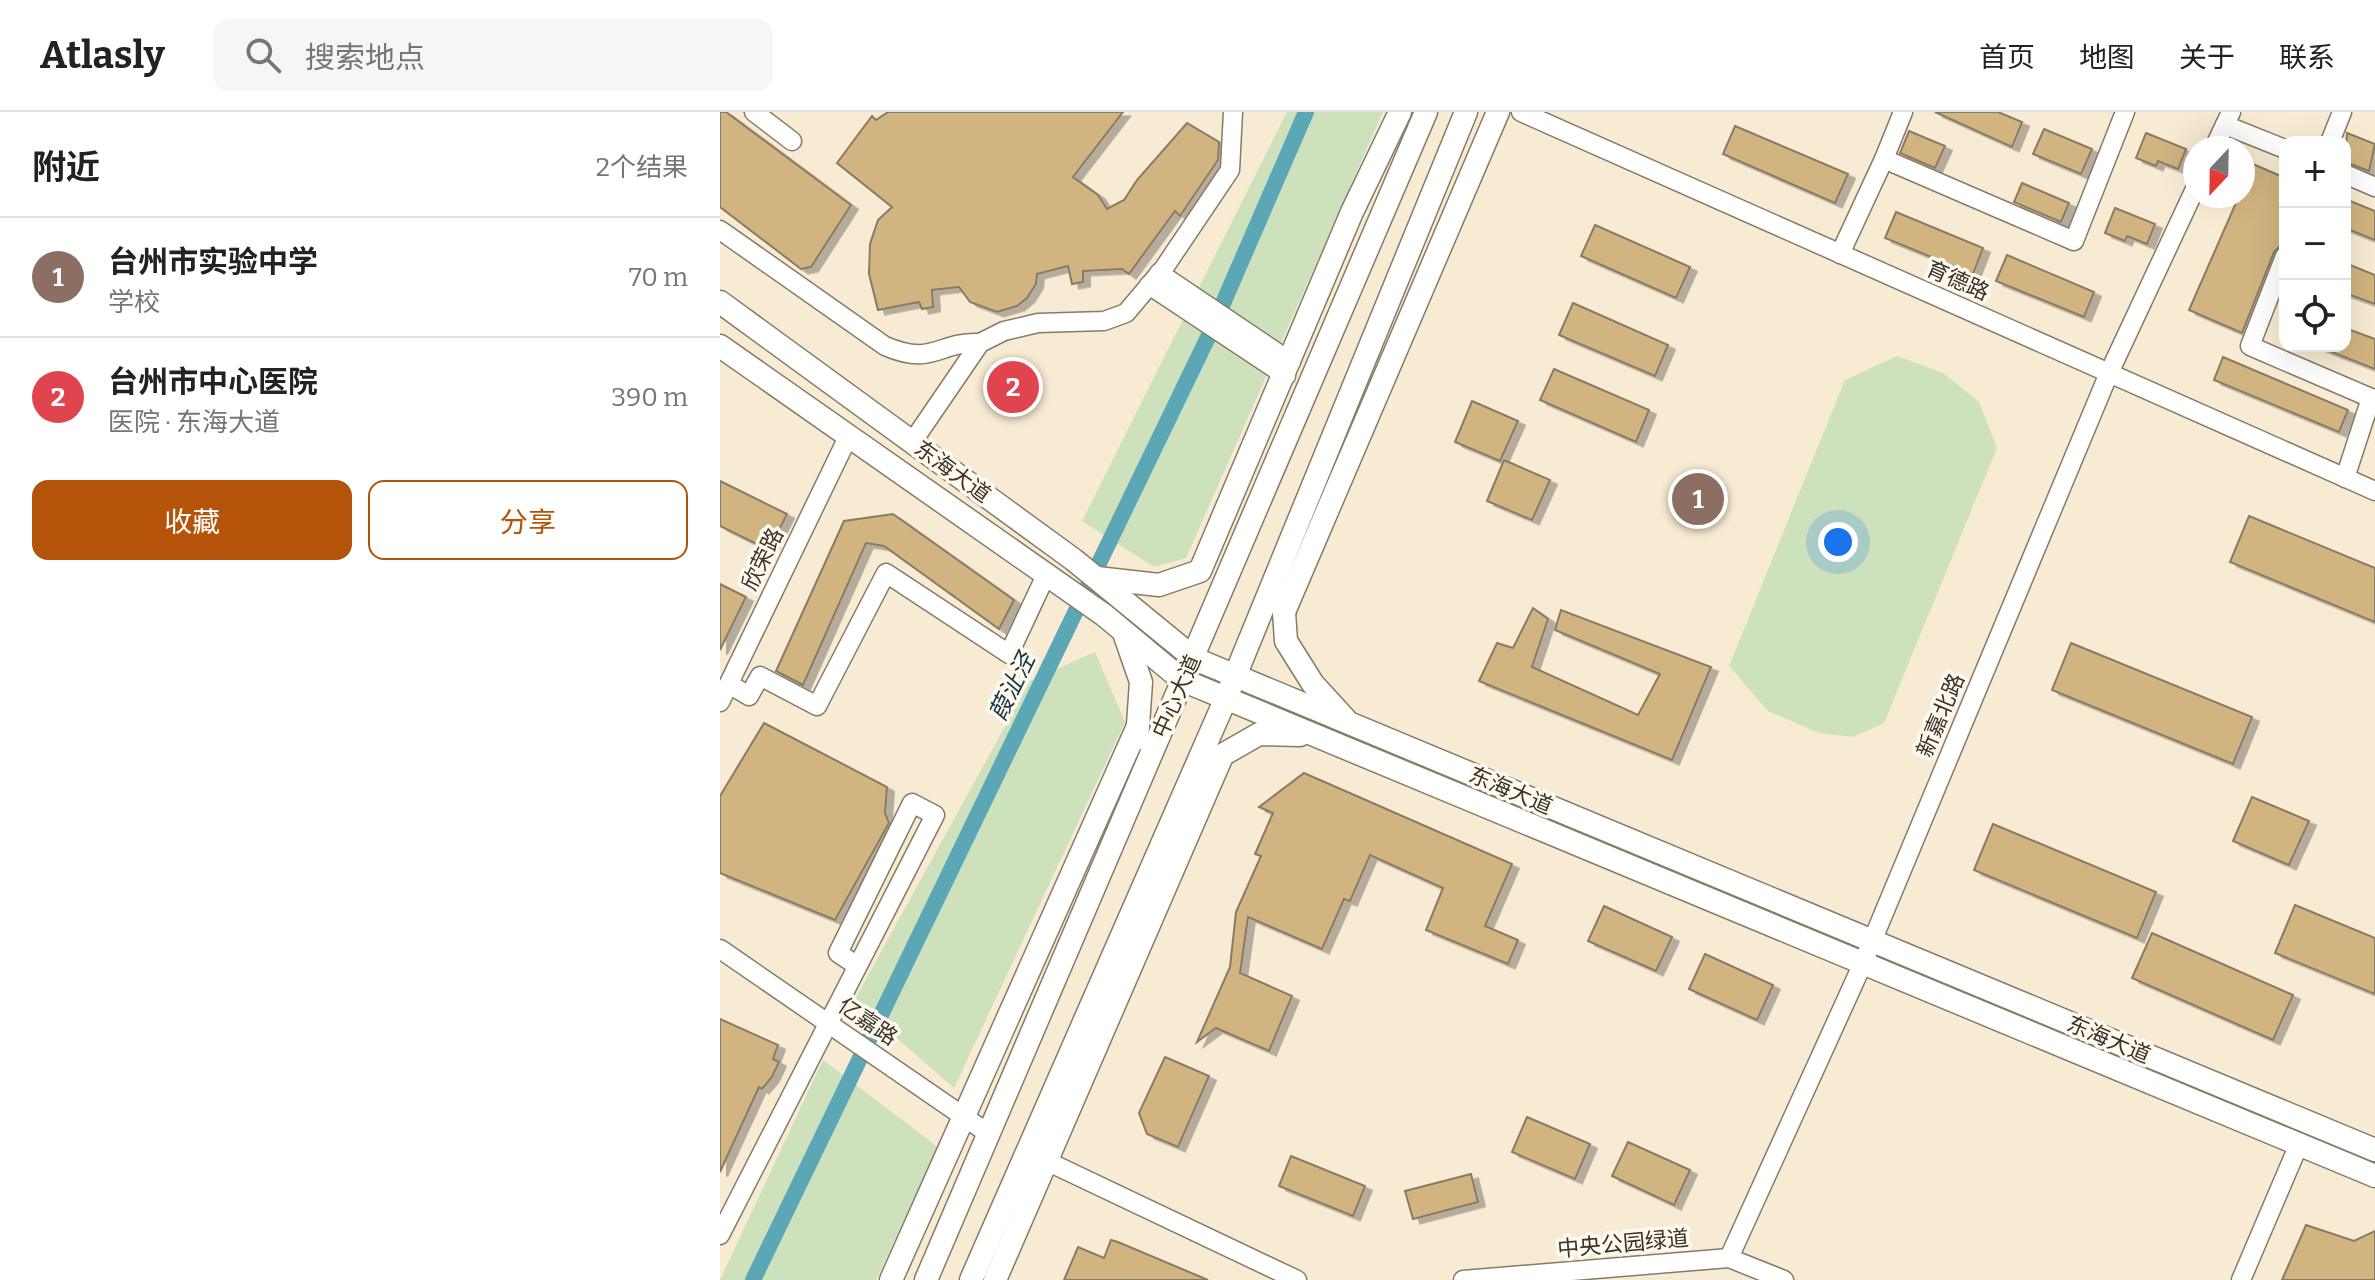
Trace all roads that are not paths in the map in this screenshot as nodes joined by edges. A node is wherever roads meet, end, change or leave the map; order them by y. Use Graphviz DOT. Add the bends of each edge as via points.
graph roads {
  1 [pos="754,112"];
  2 [pos="1233,112"];
  3 [pos="1400,112"];
  4 [pos="1426,112"];
  5 [pos="1466,112"];
  6 [pos="1498,112"];
  7 [pos="1521,112"];
  8 [pos="1903,112"];
  9 [pos="2125,112"];
  10 [pos="2342,112"];
  11 [pos="2228,118"];
  12 [pos="2332,136"];
  13 [pos="792,141"];
  14 [pos="2279,146"];
  15 [pos="1884,159"];
  16 [pos="2351,177"];
  17 [pos="2375,187"];
  18 [pos="2186,208"];
  19 [pos="720,230"];
  20 [pos="1840,254"];
  21 [pos="2279,271"];
  22 [pos="1154,279"];
  23 [pos="720,302"];
  24 [pos="980,343"];
  25 [pos="720,346"];
  26 [pos="1322,355"];
  27 [pos="1288,369"];
  28 [pos="2109,373"];
  29 [pos="2373,399"];
  30 [pos="1343,412"];
  31 [pos="1366,421"];
  32 [pos="1262,430"];
  33 [pos="848,437"];
  34 [pos="913,441"];
  35 [pos="2345,478"];
  36 [pos="2375,491"];
  37 [pos="1293,534"];
  38 [pos="1046,575"];
  39 [pos="1096,578"];
  40 [pos="1284,612"];
  41 [pos="1123,631"];
  42 [pos="1193,658"];
  43 [pos="1235,676"];
  44 [pos="1182,680"];
  45 [pos="729,684"];
  46 [pos="1226,698"];
  47 [pos="720,702"];
  48 [pos="1349,723"];
  49 [pos="1138,726"];
  50 [pos="1330,741"];
  51 [pos="1222,756"];
  52 [pos="1193,774"];
  53 [pos="1135,791"];
  54 [pos="1872,941"];
  55 [pos="720,949"];
  56 [pos="1863,963"];
  57 [pos="856,965"];
  58 [pos="826,1022"];
  59 [pos="962,1116"];
  60 [pos="989,1134"];
  61 [pos="2299,1144"];
  62 [pos="2375,1150"];
  63 [pos="1037,1156"];
  64 [pos="2375,1176"];
  65 [pos="720,1235"];
  66 [pos="1729,1258"];
  67 [pos="891,1280"];
  68 [pos="926,1280"];
  69 [pos="971,1280"];
  70 [pos="995,1280"];
  71 [pos="1297,1280"];
  72 [pos="1463,1280"];
  73 [pos="1784,1280"];
  74 [pos="2241,1280"];
  1 -- 13 [label="street"];
  2 -- 22 [label="street" via="1230,170"];
  3 -- 27 [label="main road" via="1352,212"];
  4 -- 26 [label="main road, 中心大道"];
  5 -- 30 [label="main road, 中心大道"];
  6 -- 31 [label="main road"];
  7 -- 20 [label="street, 育德路"];
  8 -- 15 [label="street"];
  9 -- 15 [label="street" via="2074,241"];
  10 -- 12 [label="street"];
  11 -- 14 [label="street"];
  15 -- 20 [label="street"];
  16 -- 17 [label="street"];
  18 -- 28 [label="street, 新嘉北路"];
  19 -- 24 [label="street" via="885,346 908,356"];
  20 -- 28 [label="street, 育德路"];
  21 -- 29 [label="street" via="2250,346"];
  22 -- 24 [label="street" via="1126,313 1104,321 1038,323"];
  22 -- 27 [label="street"];
  23 -- 34 [label="main road, 东海大道"];
  24 -- 34 [label="street"];
  25 -- 33 [label="main road, 东海大道"];
  26 -- 32 [label="main road"];
  26 -- 42 [label="main road, 中心大道"];
  27 -- 32 [label="main road"];
  28 -- 35 [label="street, 育德路"];
  28 -- 54 [label="street, 新嘉北路"];
  29 -- 35 [label="street"];
  30 -- 31 [label="main road"];
  30 -- 37 [label="main road, 中心大道"];
  31 -- 40 [label="main road"];
  32 -- 39 [label="main road" via="1200,571 1159,585"];
  33 -- 38 [label="main road, 东海大道"];
  33 -- 45 [label="street, 欣荣路"];
  34 -- 39 [label="main road, 东海大道"];
  35 -- 36 [label="street, 育德路"];
  37 -- 40 [label="main road"];
  37 -- 43 [label="main road, 中心大道"];
  38 -- 41 [label="main road, 东海大道"];
  38 -- 45 [label="street" via="1009,654 886,573 817,706 760,676 749,696"];
  39 -- 42 [label="main road, 东海大道"];
  40 -- 48 [label="main road" via="1286,641 1313,684"];
  41 -- 44 [label="main road, 东海大道"];
  41 -- 49 [label="main road" via="1141,682"];
  42 -- 43 [label="main road, 东海大道"];
  42 -- 44 [label="main road, 中心大道"];
  43 -- 46 [label="main road, 中心大道"];
  43 -- 48 [label="main road, 东海大道"];
  44 -- 46 [label="main road, 东海大道"];
  44 -- 53 [label="main road, 中心大道"];
  45 -- 47 [label="street, 欣荣路"];
  46 -- 50 [label="main road, 东海大道"];
  46 -- 52 [label="main road, 中心大道"];
  48 -- 54 [label="main road, 东海大道"];
  49 -- 53 [label="main road"];
  49 -- 59 [label="main road"];
  50 -- 51 [label="main road" via="1259,734"];
  50 -- 56 [label="main road, 东海大道"];
  51 -- 52 [label="main road"];
  51 -- 63 [label="main road"];
  52 -- 63 [label="main road, 中心大道"];
  53 -- 60 [label="main road, 中心大道"];
  54 -- 56 [label="street, 新嘉北路"];
  54 -- 62 [label="main road, 东海大道"];
  55 -- 58 [label="street, 亿嘉路"];
  56 -- 61 [label="main road, 东海大道"];
  56 -- 66 [label="street, 新嘉北路"];
  57 -- 57 [label="street" via="935,815 912,803 838,953"];
  57 -- 58 [label="street"];
  58 -- 59 [label="street, 亿嘉路"];
  58 -- 65 [label="street"];
  59 -- 60 [label="street, 亿嘉路"];
  59 -- 67 [label="main road"];
  60 -- 68 [label="main road, 中心大道"];
  61 -- 64 [label="main road, 东海大道"];
  61 -- 74 [label="street"];
  63 -- 69 [label="main road, 中心大道"];
  63 -- 70 [label="main road"];
  63 -- 71 [label="street"];
  66 -- 72 [label="street, 中央公园绿道"];
  66 -- 73 [label="street, 中央公园绿道"];
}
